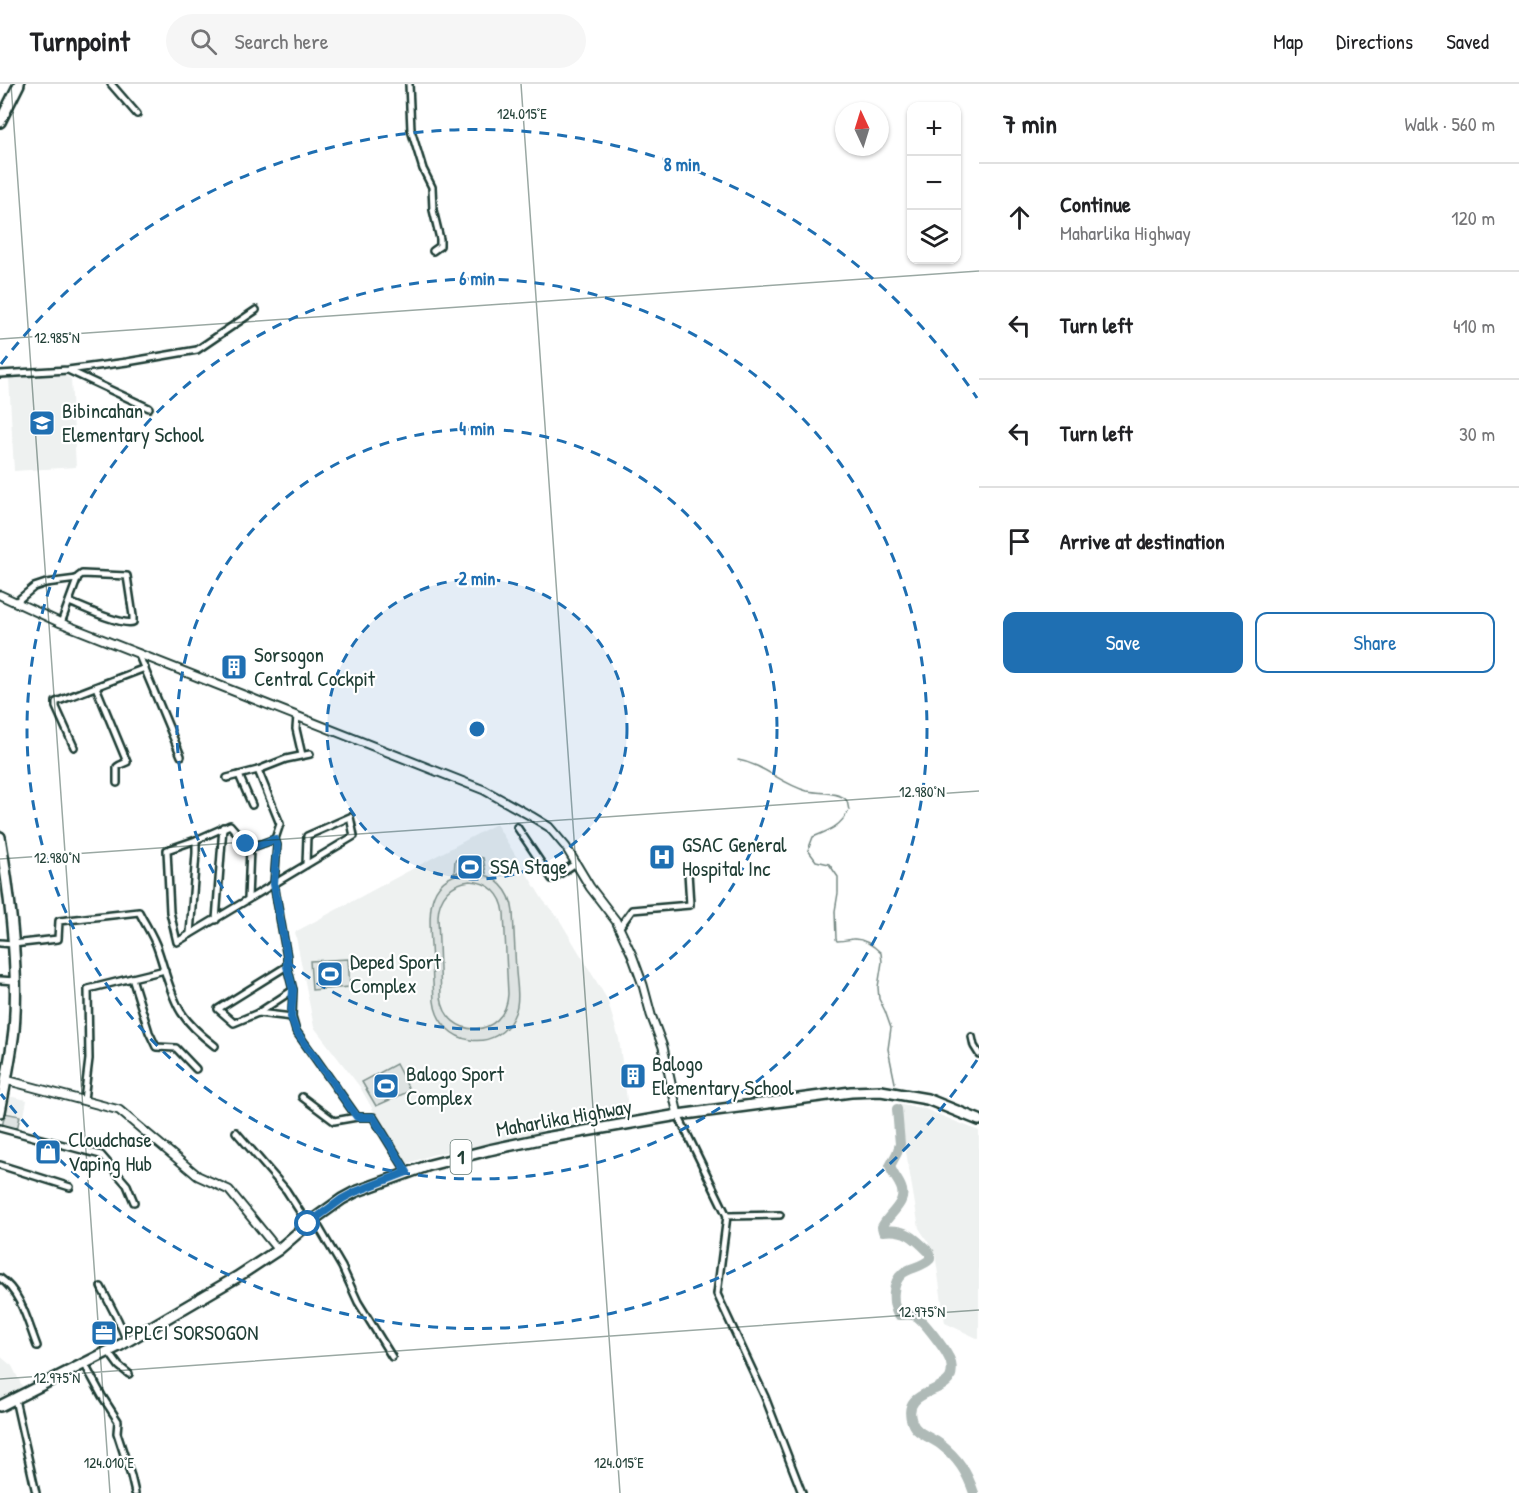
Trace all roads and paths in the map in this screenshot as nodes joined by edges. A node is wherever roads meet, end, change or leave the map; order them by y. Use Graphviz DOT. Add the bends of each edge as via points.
graph roads {
  1 [pos="19,84"];
  2 [pos="111,84"];
  3 [pos="409,84"];
  4 [pos="136,114"];
  5 [pos="0,122"];
  6 [pos="433,251"];
  7 [pos="256,310"];
  8 [pos="68,370"];
  9 [pos="0,374"];
  10 [pos="149,408"];
  11 [pos="77,579"];
  12 [pos="0,595"];
  13 [pos="16,602"];
  14 [pos="69,602"];
  15 [pos="61,622"];
  16 [pos="138,653"];
  17 [pos="145,669"];
  18 [pos="96,687"];
  19 [pos="297,716"];
  20 [pos="74,747"];
  21 [pos="310,754"];
  22 [pos="302,755"];
  23 [pos="182,756"];
  24 [pos="258,770"];
  25 [pos="239,775"];
  26 [pos="227,778"];
  27 [pos="117,783"];
  28 [pos="252,805"];
  29 [pos="223,827"];
  30 [pos="517,827"];
  31 [pos="0,837"];
  32 [pos="275,839"];
  33 [pos="196,840"];
  34 [pos="250,848"];
  35 [pos="576,863"];
  36 [pos="306,865"];
  37 [pos="688,872"];
  38 [pos="274,884"];
  39 [pos="248,899"];
  40 [pos="216,920"];
  41 [pos="619,928"];
  42 [pos="190,934"];
  43 [pos="0,944"];
  44 [pos="13,944"];
  45 [pos="287,966"];
  46 [pos="165,970"];
  47 [pos="132,978"];
  48 [pos="0,980"];
  49 [pos="15,981"];
  50 [pos="293,990"];
  51 [pos="258,1013"];
  52 [pos="291,1017"];
  53 [pos="972,1037"];
  54 [pos="215,1046"];
  55 [pos="979,1054"];
  56 [pos="196,1069"];
  57 [pos="6,1080"];
  58 [pos="302,1097"];
  59 [pos="84,1100"];
  60 [pos="0,1112"];
  61 [pos="678,1115"];
  62 [pos="357,1117"];
  63 [pos="979,1120"];
  64 [pos="0,1128"];
  65 [pos="236,1132"];
  66 [pos="0,1165"];
  67 [pos="407,1172"];
  68 [pos="70,1187"];
  69 [pos="134,1202"];
  70 [pos="780,1215"];
  71 [pos="727,1216"];
  72 [pos="311,1222"];
  73 [pos="278,1250"];
  74 [pos="0,1278"];
  75 [pos="101,1287"];
  76 [pos="127,1341"];
  77 [pos="37,1346"];
  78 [pos="108,1351"];
  79 [pos="392,1357"];
  80 [pos="84,1363"];
  81 [pos="129,1374"];
  82 [pos="15,1399"];
  83 [pos="0,1406"];
  84 [pos="36,1493"];
  85 [pos="135,1493"];
  86 [pos="801,1493"];
  1 -- 5 [label="main road"];
  2 -- 4 [label="street"];
  3 -- 6 [label="street" via="411,130 432,187 440,239 440,246"];
  7 -- 8 [label="street" via="197,350"];
  8 -- 9 [label="street"];
  8 -- 10 [label="street"];
  11 -- 13 [label="street" via="34,587"];
  11 -- 14 [label="street"];
  11 -- 14 [label="street" via="82,574 127,576 133,622 119,621"];
  12 -- 13 [label="street"];
  13 -- 15 [label="street"];
  14 -- 15 [label="street"];
  15 -- 16 [label="street"];
  16 -- 17 [label="street"];
  16 -- 19 [label="street"];
  17 -- 18 [label="street"];
  17 -- 23 [label="street"];
  18 -- 20 [label="street" via="55,704"];
  18 -- 27 [label="street" via="127,762 117,767"];
  19 -- 22 [label="street"];
  19 -- 35 [label="street" via="484,790 549,827"];
  21 -- 22 [label="street"];
  22 -- 24 [label="street"];
  24 -- 25 [label="street"];
  24 -- 32 [label="street" via="280,824"];
  25 -- 26 [label="street"];
  25 -- 28 [label="street"];
  29 -- 33 [label="street"];
  29 -- 34 [label="street" via="231,825"];
  29 -- 40 [label="street"];
  30 -- 35 [label="street" via="552,879"];
  31 -- 44 [label="main road"];
  32 -- 34 [label="street"];
  32 -- 38 [label="street"];
  33 -- 42 [label="street"];
  33 -- 42 [label="street" via="167,850 170,912 177,942"];
  34 -- 39 [label="street"];
  35 -- 41 [label="street"];
  36 -- 36 [label="street" via="354,836 350,817 307,836"];
  36 -- 38 [label="street"];
  37 -- 41 [label="street" via="690,905 632,910"];
  38 -- 39 [label="street"];
  38 -- 45 [label="street"];
  39 -- 40 [label="street"];
  40 -- 42 [label="street"];
  41 -- 61 [label="street" via="638,970 663,1047"];
  43 -- 44 [label="street"];
  44 -- 46 [label="street" via="58,939 59,921 139,912"];
  44 -- 49 [label="main road"];
  45 -- 50 [label="street"];
  45 -- 51 [label="street" via="219,1009 234,1023"];
  46 -- 47 [label="street"];
  46 -- 54 [label="street" via="180,1010 199,1034"];
  47 -- 56 [label="street" via="156,1047 176,1048"];
  47 -- 59 [label="street" via="88,989 89,1059"];
  48 -- 49 [label="street"];
  49 -- 57 [label="main road" via="14,1029"];
  50 -- 51 [label="street"];
  50 -- 52 [label="street"];
  51 -- 52 [label="street"];
  52 -- 62 [label="street" via="296,1031"];
  53 -- 55 [label="street"];
  57 -- 59 [label="street"];
  57 -- 60 [label="main road"];
  58 -- 62 [label="street" via="334,1120"];
  59 -- 73 [label="street" via="119,1110 198,1176 229,1190"];
  61 -- 63 [label="main road, Maharlika Highway / 1" via="881,1091 927,1098"];
  61 -- 67 [label="main road, Maharlika Highway / 1" via="500,1147"];
  61 -- 71 [label="street"];
  62 -- 67 [label="street" via="373,1117"];
  64 -- 69 [label="street" via="101,1155 127,1185"];
  65 -- 72 [label="street"];
  66 -- 68 [label="street"];
  67 -- 72 [label="main road, Maharlika Highway / 1" via="355,1192"];
  70 -- 71 [label="street"];
  71 -- 86 [label="street" via="717,1294 765,1398"];
  72 -- 73 [label="main road, Maharlika Highway / 1"];
  72 -- 79 [label="street" via="342,1267 358,1302"];
  73 -- 76 [label="main road, Maharlika Highway / 1"];
  74 -- 77 [label="street" via="17,1298"];
  75 -- 76 [label="street"];
  76 -- 78 [label="main road, Maharlika Highway / 1"];
  78 -- 80 [label="main road, Maharlika Highway / 1"];
  78 -- 81 [label="street"];
  80 -- 82 [label="main road, Maharlika Highway / 1"];
  80 -- 85 [label="street" via="118,1421 117,1433"];
  82 -- 83 [label="main road, Maharlika Highway / 1"];
  82 -- 84 [label="street"];
}
